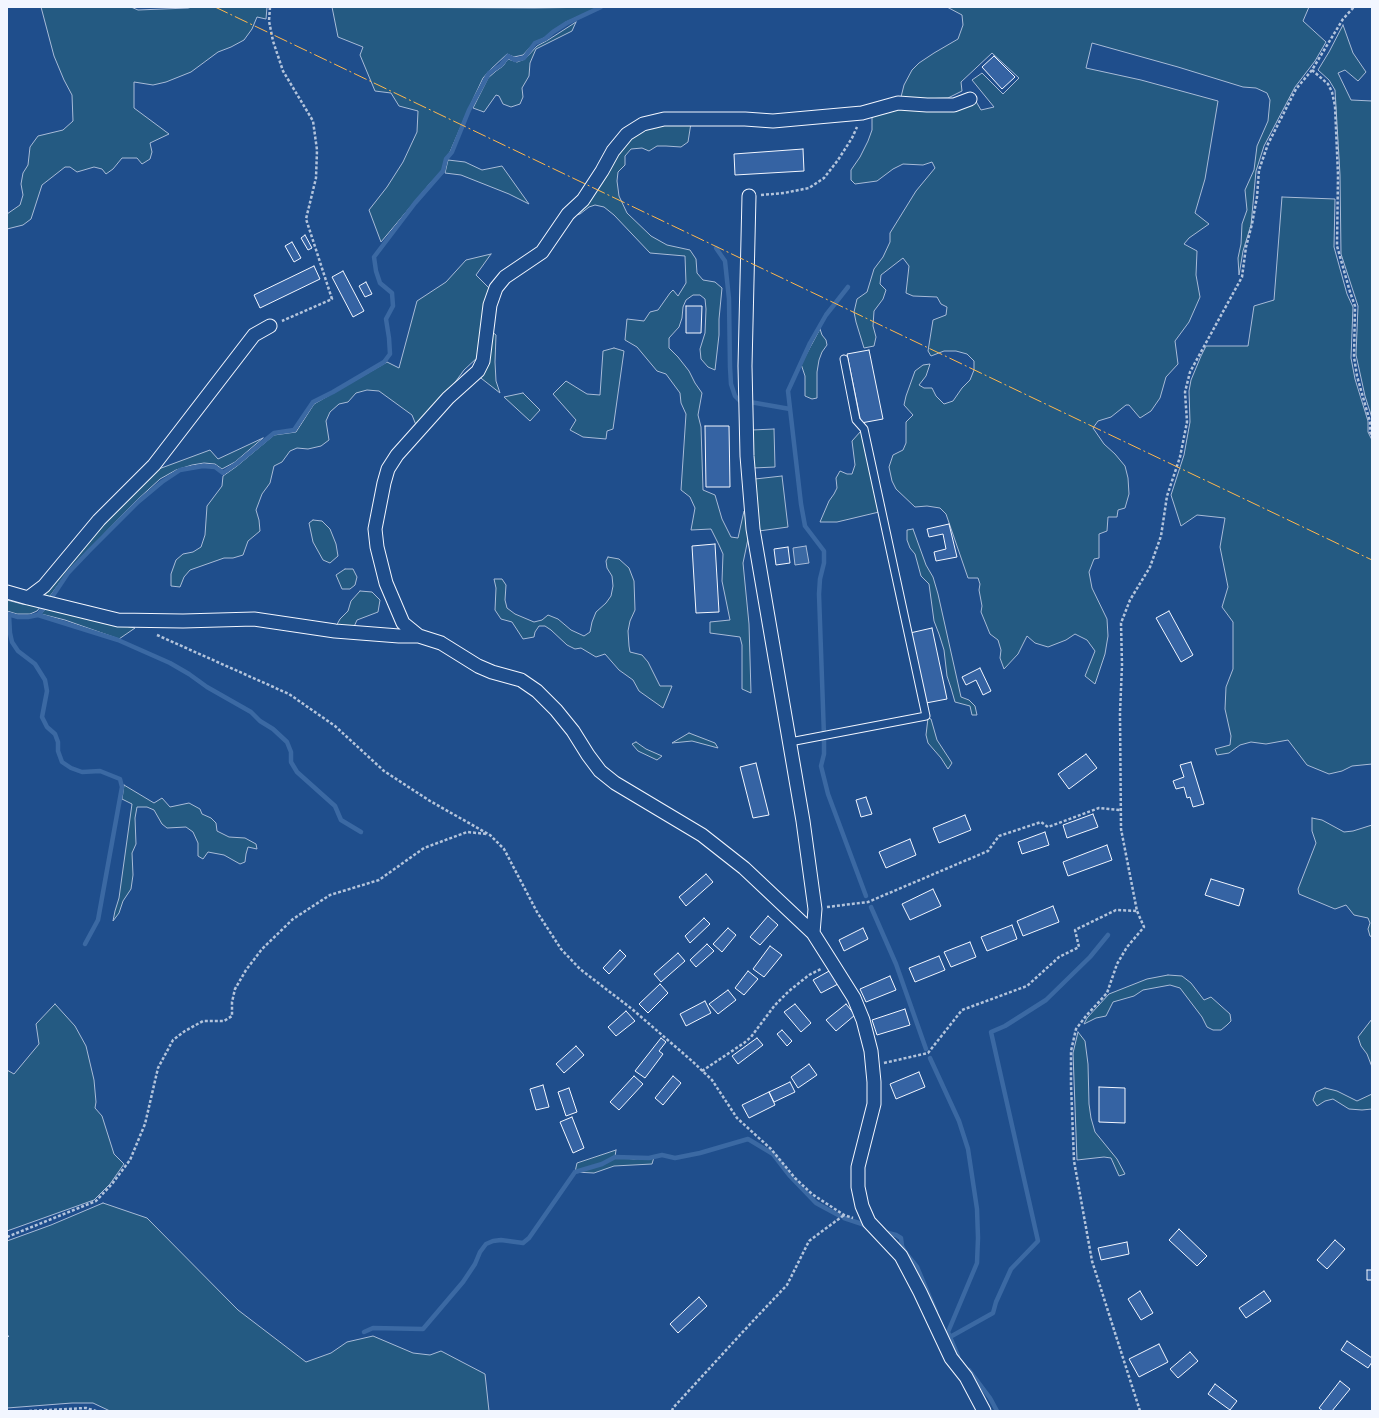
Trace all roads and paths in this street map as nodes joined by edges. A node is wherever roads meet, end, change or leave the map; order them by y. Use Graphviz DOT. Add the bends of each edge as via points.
graph roads {
  1 [pos="270,7"];
  2 [pos="1354,7"];
  3 [pos="1312,70"];
  4 [pos="970,99"];
  5 [pos="862,113"];
  6 [pos="749,196"];
  7 [pos="270,326"];
  8 [pos="844,358"];
  9 [pos="1372,435"];
  10 [pos="7,592"];
  11 [pos="28,598"];
  12 [pos="152,632"];
  13 [pos="419,636"];
  14 [pos="790,742"];
  15 [pos="1120,810"];
  16 [pos="490,835"];
  17 [pos="815,909"];
  18 [pos="1137,911"];
  19 [pos="813,933"];
  20 [pos="832,963"];
  21 [pos="872,1066"];
  22 [pos="702,1070"];
  23 [pos="844,1215"];
  24 [pos="869,1222"];
  25 [pos="7,1237"];
  26 [pos="29,1411"];
  27 [pos="96,1411"];
  28 [pos="672,1411"];
  29 [pos="984,1411"];
  30 [pos="1140,1411"];
  1 -- 7 [label="path" via="270,28 283,71 313,121 317,150 316,178 306,219 332,299"];
  2 -- 3 [label="path" via="1343,19"];
  3 -- 9 [label="path" via="1328,84 1334,100 1338,175 1337,246 1355,306 1354,357"];
  3 -- 15 [label="path" via="1296,89 1268,144 1259,170 1257,197 1242,276 1190,372 1185,392 1187,422 1168,496 1161,536 1150,567 1130,600 1121,623"];
  4 -- 5 [label="street" via="954,105 898,103"];
  5 -- 6 [label="path" via="852,138 824,178 809,188"];
  5 -- 13 [label="street" via="773,121 664,119 643,124 627,134 613,151 582,200 568,214 542,252 505,276 496,288 490,305 483,361 478,371 448,398 397,454 388,469 384,483 375,529 376,547 386,583 403,623"];
  6 -- 14 [label="street" via="745,366 747,456 753,529"];
  7 -- 11 [label="street" via="254,335 154,465 99,520 44,586"];
  8 -- 14 [label="lane" via="856,420 864,429 926,716"];
  10 -- 11 [label="street"];
  11 -- 13 [label="street" via="118,620 254,619 335,631"];
  12 -- 16 [label="path" via="289,694 335,726 384,771"];
  13 -- 19 [label="street" via="442,643 478,666 521,680 537,691 569,726 600,771 615,783 702,835 744,868"];
  14 -- 17 [label="street"];
  15 -- 17 [label="path" via="1098,808 1048,827 1042,822 999,836 988,851 868,902"];
  15 -- 18 [label="path" via="1121,829"];
  16 -- 22 [label="path" via="504,849 537,912 562,949 580,969 632,1009"];
  16 -- 25 [label="path" via="467,832 424,848 379,880 330,895 294,919 262,949 246,970 234,989 232,1016 224,1022 203,1021 173,1040 158,1068 146,1124 130,1160 112,1184 96,1201"];
  17 -- 19 [label="street"];
  18 -- 21 [label="path" via="1116,910 1075,930 1079,947 1059,958 1027,986 962,1010 928,1054"];
  18 -- 30 [label="path" via="1144,927 1117,964 1107,993 1076,1029 1071,1051 1074,1161 1092,1261"];
  19 -- 20 [label="street"];
  20 -- 21 [label="street" via="854,998 863,1020"];
  20 -- 22 [label="path" via="789,991 747,1040"];
  21 -- 24 [label="street" via="874,1104 858,1167 858,1187"];
  22 -- 23 [label="path" via="712,1080 737,1118 771,1149 795,1178 812,1194"];
  23 -- 24 [label="path"];
  23 -- 28 [label="path" via="810,1241 787,1285"];
  24 -- 29 [label="street" via="901,1256 951,1358 966,1377"];
  26 -- 27 [label="path" via="86,1408"];
}
